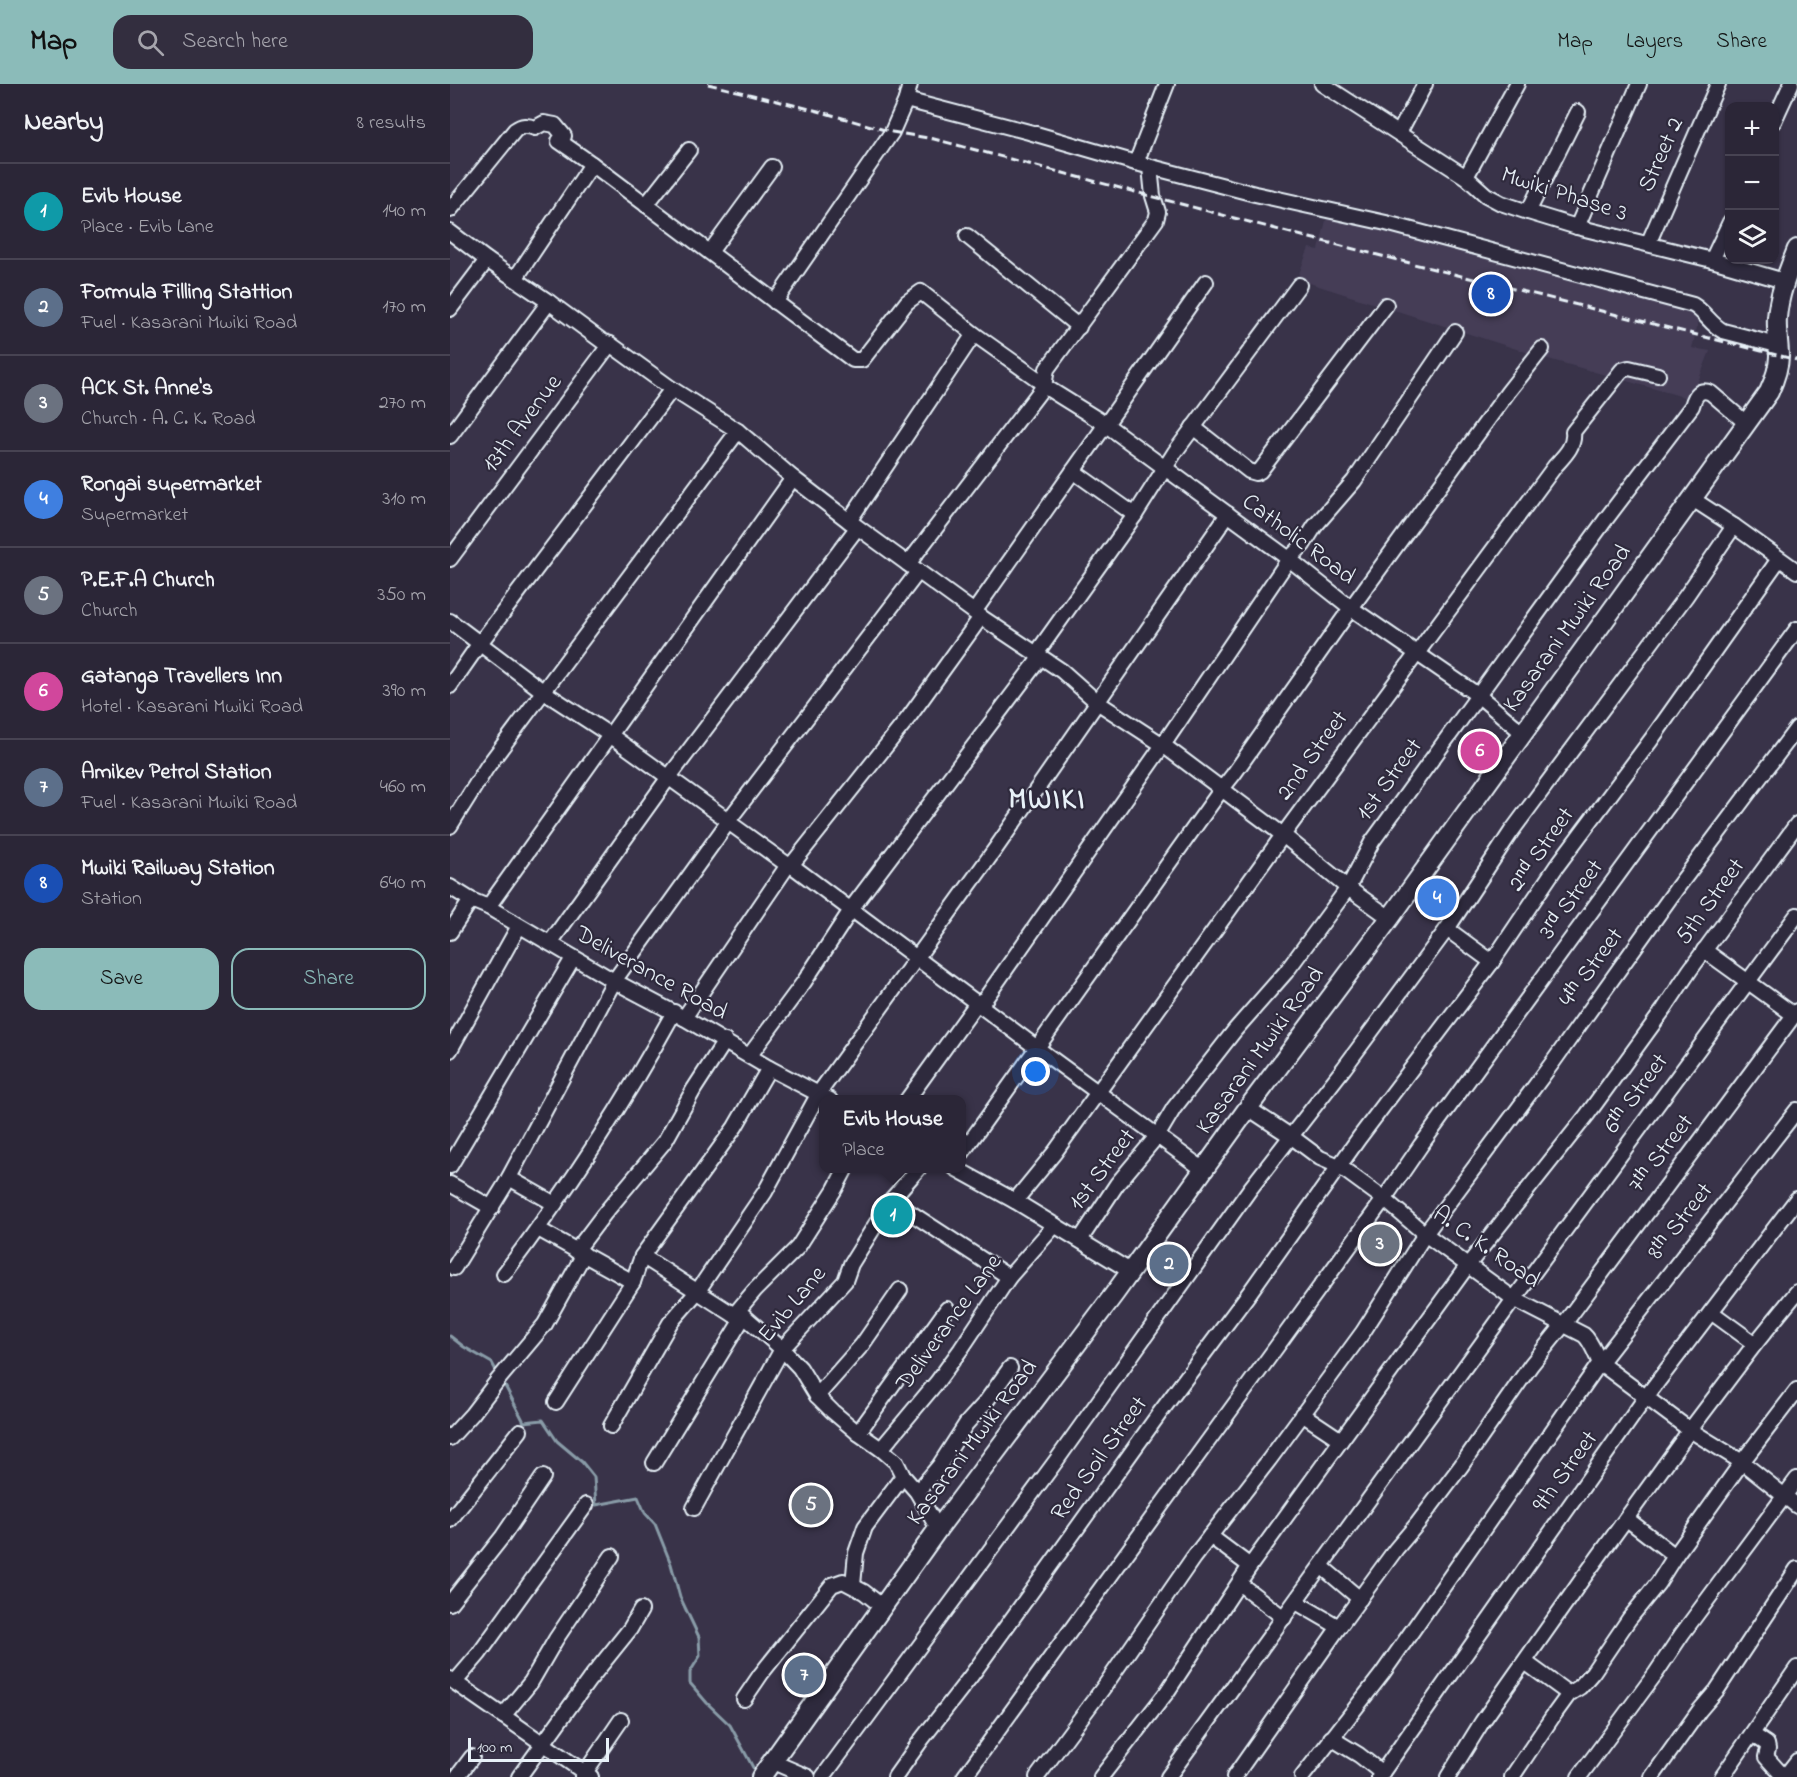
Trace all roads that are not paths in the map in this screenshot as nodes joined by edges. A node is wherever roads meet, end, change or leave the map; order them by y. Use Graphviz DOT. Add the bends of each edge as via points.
graph roads {
  1 [pos="910,84"];
  2 [pos="1167,84"];
  3 [pos="1322,84"];
  4 [pos="1425,84"];
  5 [pos="1517,84"];
  6 [pos="1639,84"];
  7 [pos="1718,84"];
  8 [pos="1791,84"];
  9 [pos="1344,89"];
  10 [pos="906,100"];
  11 [pos="1779,110"];
  12 [pos="1578,112"];
  13 [pos="1399,133"];
  14 [pos="689,150"];
  15 [pos="1136,163"];
  16 [pos="592,164"];
  17 [pos="1150,166"];
  18 [pos="772,167"];
  19 [pos="1466,177"];
  20 [pos="456,191"];
  21 [pos="646,205"];
  22 [pos="450,210"];
  23 [pos="1528,212"];
  24 [pos="1577,227"];
  25 [pos="450,232"];
  26 [pos="1725,233"];
  27 [pos="967,236"];
  28 [pos="1648,244"];
  29 [pos="1797,249"];
  30 [pos="710,252"];
  31 [pos="486,260"];
  32 [pos="1712,260"];
  33 [pos="515,279"];
  34 [pos="1784,281"];
  35 [pos="1206,282"];
  36 [pos="1299,285"];
  37 [pos="549,302"];
  38 [pos="774,302"];
  39 [pos="1386,305"];
  40 [pos="450,309"];
  41 [pos="1079,327"];
  42 [pos="1455,332"];
  43 [pos="974,334"];
  44 [pos="610,344"];
  45 [pos="1777,345"];
  46 [pos="1542,349"];
  47 [pos="1658,375"];
  48 [pos="1044,386"];
  49 [pos="672,389"];
  50 [pos="1746,423"];
  51 [pos="1105,424"];
  52 [pos="1193,427"];
  53 [pos="738,431"];
  54 [pos="450,436"];
  55 [pos="1165,469"];
  56 [pos="1073,471"];
  57 [pos="793,478"];
  58 [pos="1691,498"];
  59 [pos="1228,514"];
  60 [pos="1135,515"];
  61 [pos="853,524"];
  62 [pos="1734,525"];
  63 [pos="450,559"];
  64 [pos="1289,559"];
  65 [pos="1779,559"];
  66 [pos="913,568"];
  67 [pos="1797,571"];
  68 [pos="1351,608"];
  69 [pos="977,614"];
  70 [pos="450,621"];
  71 [pos="1797,629"];
  72 [pos="480,643"];
  73 [pos="1416,653"];
  74 [pos="1038,656"];
  75 [pos="450,686"];
  76 [pos="544,692"];
  77 [pos="1479,696"];
  78 [pos="1097,702"];
  79 [pos="1797,728"];
  80 [pos="1522,733"];
  81 [pos="610,735"];
  82 [pos="1163,746"];
  83 [pos="669,777"];
  84 [pos="1221,790"];
  85 [pos="729,821"];
  86 [pos="1797,824"];
  87 [pos="450,826"];
  88 [pos="1283,835"];
  89 [pos="789,864"];
  90 [pos="450,887"];
  91 [pos="1348,888"];
  92 [pos="471,900"];
  93 [pos="488,907"];
  94 [pos="851,909"];
  95 [pos="1797,915"];
  96 [pos="1390,918"];
  97 [pos="519,926"];
  98 [pos="1447,929"];
  99 [pos="450,932"];
  100 [pos="550,943"];
  101 [pos="1704,950"];
  102 [pos="916,957"];
  103 [pos="573,958"];
  104 [pos="1492,962"];
  105 [pos="614,981"];
  106 [pos="1748,982"];
  107 [pos="978,1003"];
  108 [pos="1796,1013"];
  109 [pos="679,1015"];
  110 [pos="725,1041"];
  111 [pos="1037,1048"];
  112 [pos="450,1050"];
  113 [pos="750,1055"];
  114 [pos="770,1068"];
  115 [pos="1099,1092"];
  116 [pos="822,1095"];
  117 [pos="825,1095"];
  118 [pos="911,1095"];
  119 [pos="819,1104"];
  120 [pos="1248,1108"];
  121 [pos="1797,1110"];
  122 [pos="1158,1135"];
  123 [pos="1292,1137"];
  124 [pos="966,1147"];
  125 [pos="450,1166"];
  126 [pos="1339,1166"];
  127 [pos="1204,1170"];
  128 [pos="844,1173"];
  129 [pos="915,1173"];
  130 [pos="964,1173"];
  131 [pos="509,1178"];
  132 [pos="450,1184"];
  133 [pos="1384,1199"];
  134 [pos="1797,1199"];
  135 [pos="891,1200"];
  136 [pos="1016,1201"];
  137 [pos="555,1204"];
  138 [pos="492,1208"];
  139 [pos="1055,1225"];
  140 [pos="538,1230"];
  141 [pos="1425,1234"];
  142 [pos="1080,1240"];
  143 [pos="580,1252"];
  144 [pos="642,1256"];
  145 [pos="1468,1265"];
  146 [pos="454,1268"];
  147 [pos="1130,1271"];
  148 [pos="504,1274"];
  149 [pos="1009,1277"];
  150 [pos="633,1282"];
  151 [pos="900,1290"];
  152 [pos="697,1292"];
  153 [pos="1797,1292"];
  154 [pos="1514,1299"];
  155 [pos="947,1309"];
  156 [pos="1711,1312"];
  157 [pos="739,1316"];
  158 [pos="1564,1324"];
  159 [pos="1755,1344"];
  160 [pos="782,1349"];
  161 [pos="1600,1362"];
  162 [pos="1010,1368"];
  163 [pos="1797,1390"];
  164 [pos="817,1396"];
  165 [pos="1646,1397"];
  166 [pos="556,1402"];
  167 [pos="1302,1414"];
  168 [pos="611,1426"];
  169 [pos="1690,1430"];
  170 [pos="520,1431"];
  171 [pos="858,1433"];
  172 [pos="450,1438"];
  173 [pos="1341,1440"];
  174 [pos="881,1449"];
  175 [pos="1742,1462"];
  176 [pos="654,1463"];
  177 [pos="903,1476"];
  178 [pos="543,1477"];
  179 [pos="1797,1479"];
  180 [pos="917,1492"];
  181 [pos="1784,1496"];
  182 [pos="586,1505"];
  183 [pos="1797,1506"];
  184 [pos="694,1508"];
  185 [pos="1627,1519"];
  186 [pos="450,1520"];
  187 [pos="938,1529"];
  188 [pos="1210,1536"];
  189 [pos="612,1556"];
  190 [pos="1675,1556"];
  191 [pos="1250,1566"];
  192 [pos="1321,1566"];
  193 [pos="1797,1569"];
  194 [pos="1240,1584"];
  195 [pos="853,1585"];
  196 [pos="1360,1599"];
  197 [pos="1296,1602"];
  198 [pos="450,1603"];
  199 [pos="883,1607"];
  200 [pos="640,1610"];
  201 [pos="1284,1618"];
  202 [pos="1339,1627"];
  203 [pos="1525,1662"];
  204 [pos="1797,1668"];
  205 [pos="453,1681"];
  206 [pos="1569,1694"];
  207 [pos="744,1700"];
  208 [pos="503,1716"];
  209 [pos="621,1720"];
  210 [pos="1752,1734"];
  211 [pos="1331,1738"];
  212 [pos="545,1743"];
  213 [pos="472,1757"];
  214 [pos="1797,1761"];
  215 [pos="773,1762"];
  216 [pos="1380,1775"];
  217 [pos="586,1776"];
  218 [pos="457,1777"];
  219 [pos="519,1777"];
  220 [pos="761,1777"];
  221 [pos="808,1777"];
  222 [pos="824,1777"];
  223 [pos="895,1777"];
  224 [pos="964,1777"];
  225 [pos="1037,1777"];
  226 [pos="1101,1777"];
  227 [pos="1168,1777"];
  228 [pos="1234,1777"];
  229 [pos="1302,1777"];
  230 [pos="1448,1777"];
  231 [pos="1512,1777"];
  232 [pos="1579,1777"];
  233 [pos="1652,1777"];
  234 [pos="1722,1777"];
  235 [pos="1784,1777"];
  236 [pos="1789,1777"];
  1 -- 10 [label="street"];
  2 -- 15 [label="street"];
  3 -- 9 [label="street, Mwiki Phase 3"];
  4 -- 13 [label="street"];
  5 -- 19 [label="street"];
  6 -- 24 [label="street"];
  7 -- 28 [label="street, Street 2"];
  8 -- 11 [label="street"];
  9 -- 13 [label="street, Mwiki Phase 3"];
  10 -- 15 [label="street"];
  10 -- 38 [label="street" via="892,132"];
  12 -- 23 [label="street"];
  13 -- 19 [label="street, Mwiki Phase 3"];
  14 -- 21 [label="street"];
  15 -- 17 [label="street"];
  16 -- 20 [label="street" via="559,141 564,136 555,125 520,126"];
  16 -- 21 [label="street"];
  16 -- 33 [label="street"];
  17 -- 41 [label="street" via="1156,220"];
  17 -- 45 [label="street" via="1386,223 1693,305 1718,329"];
  18 -- 30 [label="street"];
  19 -- 23 [label="street, Mwiki Phase 3" via="1486,195"];
  20 -- 22 [label="street"];
  21 -- 30 [label="street"];
  23 -- 24 [label="street, Mwiki Phase 3"];
  24 -- 28 [label="street, Mwiki Phase 3"];
  25 -- 31 [label="street"];
  26 -- 32 [label="street"];
  27 -- 41 [label="street"];
  28 -- 32 [label="street, Mwiki Phase 3"];
  29 -- 34 [label="main road, Kasarani Mwiki Road"];
  30 -- 38 [label="street"];
  31 -- 33 [label="street"];
  31 -- 40 [label="street"];
  32 -- 34 [label="street, Mwiki Phase 3"];
  33 -- 37 [label="street"];
  34 -- 45 [label="main road, Kasarani Mwiki Road"];
  35 -- 51 [label="street"];
  36 -- 52 [label="street"];
  37 -- 44 [label="street"];
  37 -- 54 [label="street"];
  38 -- 43 [label="street, Catholic Road" via="858,361 921,292"];
  39 -- 52 [label="street" via="1260,471 1249,471"];
  41 -- 48 [label="street" via="1047,369"];
  42 -- 64 [label="street" via="1354,481"];
  43 -- 48 [label="street, Catholic Road"];
  43 -- 61 [label="street"];
  44 -- 49 [label="street"];
  44 -- 63 [label="street, 13th Avenue"];
  45 -- 50 [label="main road, Kasarani Mwiki Road" via="1779,355 1773,383"];
  46 -- 68 [label="street"];
  47 -- 73 [label="street, 2nd Street" via="1622,370 1573,432 1574,440 1567,452"];
  48 -- 51 [label="street, Catholic Road"];
  48 -- 66 [label="street"];
  49 -- 53 [label="street"];
  49 -- 72 [label="street"];
  50 -- 58 [label="main road, Kasarani Mwiki Road"];
  50 -- 77 [label="street, 1st Street" via="1711,393 1700,391 1695,395 1692,405"];
  51 -- 55 [label="street, Catholic Road"];
  51 -- 56 [label="street"];
  52 -- 55 [label="street"];
  53 -- 57 [label="street"];
  53 -- 76 [label="street"];
  55 -- 59 [label="street, Catholic Road"];
  55 -- 60 [label="street"];
  56 -- 60 [label="street"];
  56 -- 69 [label="street"];
  57 -- 61 [label="street"];
  57 -- 81 [label="street"];
  58 -- 62 [label="street"];
  58 -- 80 [label="main road, Kasarani Mwiki Road"];
  59 -- 64 [label="street, Catholic Road"];
  59 -- 78 [label="street"];
  60 -- 74 [label="street"];
  61 -- 66 [label="street"];
  61 -- 83 [label="street"];
  62 -- 65 [label="street"];
  62 -- 98 [label="street" via="1511,832"];
  64 -- 68 [label="street, Catholic Road"];
  64 -- 82 [label="street"];
  65 -- 67 [label="street"];
  65 -- 104 [label="street, 2ⁿᵈ Street"];
  66 -- 69 [label="street"];
  66 -- 85 [label="street"];
  68 -- 73 [label="street, Catholic Road"];
  68 -- 84 [label="street"];
  69 -- 74 [label="street"];
  69 -- 89 [label="street" via="891,740"];
  70 -- 72 [label="street"];
  71 -- 133 [label="street, 3ʳᵈ Street"];
  72 -- 75 [label="street"];
  72 -- 76 [label="street"];
  73 -- 77 [label="street, Catholic Road"];
  73 -- 88 [label="street, 2nd Street"];
  74 -- 78 [label="street"];
  74 -- 94 [label="street"];
  76 -- 81 [label="street"];
  76 -- 87 [label="street" via="487,767"];
  77 -- 80 [label="street, Catholic Road"];
  77 -- 91 [label="street, 1st Street" via="1372,842"];
  78 -- 82 [label="street"];
  78 -- 102 [label="street"];
  79 -- 141 [label="street, 4ᵗʰ Street"];
  80 -- 96 [label="main road, Kasarani Mwiki Road"];
  81 -- 83 [label="street"];
  81 -- 93 [label="street"];
  82 -- 84 [label="street"];
  82 -- 107 [label="street" via="985,999"];
  83 -- 85 [label="street"];
  83 -- 100 [label="street"];
  84 -- 88 [label="street"];
  84 -- 111 [label="street"];
  85 -- 89 [label="street"];
  85 -- 105 [label="street"];
  86 -- 101 [label="street, 5th Street"];
  88 -- 91 [label="street"];
  88 -- 115 [label="street, 2nd Street"];
  89 -- 94 [label="street"];
  89 -- 109 [label="street"];
  90 -- 92 [label="street, Deliverance Road"];
  91 -- 96 [label="street"];
  91 -- 122 [label="street, 1st Street" via="1286,972 1174,1108"];
  92 -- 93 [label="street, Deliverance Road"];
  92 -- 99 [label="street"];
  93 -- 97 [label="street, Deliverance Road"];
  94 -- 102 [label="street"];
  94 -- 113 [label="street"];
  95 -- 106 [label="street, 6ᵗʰ Street"];
  96 -- 120 [label="main road, Kasarani Mwiki Road"];
  97 -- 100 [label="street, Deliverance Road"];
  97 -- 112 [label="street"];
  98 -- 104 [label="street"];
  98 -- 123 [label="street"];
  100 -- 103 [label="street, Deliverance Road"];
  101 -- 106 [label="street"];
  101 -- 145 [label="street, 5th Street" via="1587,1115"];
  102 -- 107 [label="street"];
  102 -- 117 [label="street"];
  103 -- 105 [label="street, Deliverance Road"];
  103 -- 125 [label="street"];
  104 -- 126 [label="street, 2ⁿᵈ Street"];
  105 -- 109 [label="street, Deliverance Road"];
  105 -- 131 [label="street"];
  106 -- 108 [label="street"];
  106 -- 154 [label="street, 6ᵗʰ Street"];
  107 -- 111 [label="street"];
  107 -- 118 [label="street"];
  108 -- 158 [label="street, 7ᵗʰ Street"];
  109 -- 110 [label="street, Deliverance Road"];
  109 -- 137 [label="street"];
  110 -- 113 [label="street, Deliverance Road"];
  110 -- 143 [label="street" via="664,1141 604,1214"];
  111 -- 115 [label="street"];
  111 -- 124 [label="street"];
  113 -- 114 [label="street, Deliverance Road"];
  114 -- 116 [label="street, Deliverance Road"];
  114 -- 144 [label="street" via="735,1127"];
  115 -- 122 [label="street"];
  115 -- 136 [label="street, 2nd Street"];
  119 -- 152 [label="street"];
  120 -- 123 [label="street, A. C. K. Road"];
  120 -- 127 [label="main road, Kasarani Mwiki Road"];
  121 -- 161 [label="street, 8ᵗʰ Street"];
  122 -- 127 [label="street"];
  122 -- 142 [label="street, 1st Street"];
  123 -- 126 [label="street, A. C. K. Road" via="1320,1158"];
  123 -- 222 [label="street" via="1250,1189"];
  126 -- 133 [label="street, A. C. K. Road"];
  126 -- 223 [label="street, Red Soil Street"];
  127 -- 147 [label="main road, Kasarani Mwiki Road"];
  128 -- 157 [label="street" via="798,1247 755,1290"];
  129 -- 135 [label="street, Evib Lane"];
  130 -- 136 [label="street"];
  131 -- 137 [label="street"];
  131 -- 138 [label="street"];
  132 -- 138 [label="street"];
  133 -- 141 [label="street, A. C. K. Road"];
  133 -- 224 [label="street, 3ʳᵈ Street"];
  134 -- 156 [label="street, 9th Street"];
  135 -- 149 [label="street"];
  135 -- 160 [label="street, Evib Lane" via="851,1264 845,1281"];
  136 -- 139 [label="street"];
  137 -- 140 [label="street"];
  138 -- 146 [label="street"];
  139 -- 142 [label="street"];
  139 -- 149 [label="street, Deliverance Lane"];
  140 -- 143 [label="street"];
  140 -- 148 [label="street"];
  141 -- 145 [label="street, A. C. K. Road"];
  141 -- 167 [label="street, 4ᵗʰ Street" via="1363,1332"];
  142 -- 147 [label="street"];
  143 -- 150 [label="street"];
  143 -- 172 [label="street" via="545,1324"];
  144 -- 150 [label="street"];
  144 -- 152 [label="street"];
  145 -- 154 [label="street, A. C. K. Road"];
  145 -- 173 [label="street, 5th Street"];
  147 -- 187 [label="main road, Kasarani Mwiki Road"];
  149 -- 174 [label="street, Deliverance Lane" via="937,1382"];
  150 -- 166 [label="street"];
  151 -- 164 [label="street" via="862,1345"];
  152 -- 157 [label="street"];
  152 -- 168 [label="street" via="670,1323"];
  153 -- 159 [label="street"];
  154 -- 158 [label="street, A. C. K. Road"];
  154 -- 192 [label="street, 6ᵗʰ Street"];
  155 -- 171 [label="street"];
  156 -- 159 [label="street"];
  156 -- 165 [label="street, 9th Street"];
  157 -- 160 [label="street"];
  157 -- 176 [label="street"];
  158 -- 161 [label="street, A. C. K. Road" via="1590,1340"];
  158 -- 196 [label="street, 7ᵗʰ Street"];
  159 -- 169 [label="street"];
  160 -- 164 [label="street" via="800,1368"];
  160 -- 184 [label="street, Evib Lane"];
  161 -- 165 [label="street, A. C. K. Road"];
  161 -- 211 [label="street, 8ᵗʰ Street" via="1382,1674"];
  162 -- 180 [label="street"];
  163 -- 175 [label="street"];
  164 -- 171 [label="street"];
  165 -- 169 [label="street, A. C. K. Road"];
  165 -- 216 [label="street, 9th Street"];
  167 -- 173 [label="street"];
  167 -- 188 [label="street, 4ᵗʰ Street"];
  169 -- 175 [label="street, A. C. K. Road"];
  169 -- 185 [label="street"];
  170 -- 186 [label="street"];
  171 -- 174 [label="street"];
  173 -- 191 [label="street, 5th Street"];
  174 -- 177 [label="street" via="896,1462"];
  175 -- 181 [label="street, A. C. K. Road"];
  175 -- 190 [label="street"];
  177 -- 180 [label="street"];
  177 -- 195 [label="street" via="865,1527 856,1553"];
  178 -- 198 [label="street"];
  179 -- 181 [label="street"];
  180 -- 187 [label="street"];
  181 -- 183 [label="street, A. C. K. Road"];
  181 -- 232 [label="street"];
  182 -- 205 [label="street" via="479,1653"];
  185 -- 190 [label="street"];
  185 -- 203 [label="street"];
  187 -- 199 [label="main road, Kasarani Mwiki Road"];
  188 -- 191 [label="street"];
  188 -- 225 [label="street, 4ᵗʰ Street"];
  189 -- 208 [label="street" via="531,1682"];
  190 -- 206 [label="street" via="1593,1672"];
  191 -- 194 [label="street, 5th Street"];
  192 -- 196 [label="street"];
  192 -- 197 [label="street, 6ᵗʰ Street"];
  193 -- 233 [label="street" via="1717,1690"];
  194 -- 201 [label="street"];
  194 -- 226 [label="street, 5th Street" via="1167,1692"];
  195 -- 199 [label="street"];
  195 -- 207 [label="street" via="843,1581 832,1585"];
  196 -- 202 [label="street, 7ᵗʰ Street"];
  197 -- 201 [label="street, 6ᵗʰ Street"];
  197 -- 202 [label="street"];
  199 -- 215 [label="main road, Kasarani Mwiki Road"];
  200 -- 212 [label="street"];
  201 -- 227 [label="street, 6ᵗʰ Street"];
  202 -- 228 [label="street, 7ᵗʰ Street"];
  203 -- 206 [label="street"];
  203 -- 230 [label="street"];
  204 -- 210 [label="street"];
  205 -- 208 [label="street"];
  206 -- 231 [label="street"];
  208 -- 212 [label="street"];
  209 -- 217 [label="street"];
  210 -- 234 [label="street"];
  210 -- 235 [label="street" via="1767,1744 1766,1757"];
  211 -- 216 [label="street" via="1359,1755"];
  211 -- 229 [label="street, 8ᵗʰ Street"];
  212 -- 217 [label="street"];
  212 -- 219 [label="street"];
  213 -- 218 [label="street"];
  214 -- 236 [label="street"];
  215 -- 220 [label="main road, Kasarani Mwiki Road"];
  215 -- 221 [label="street"];
}
